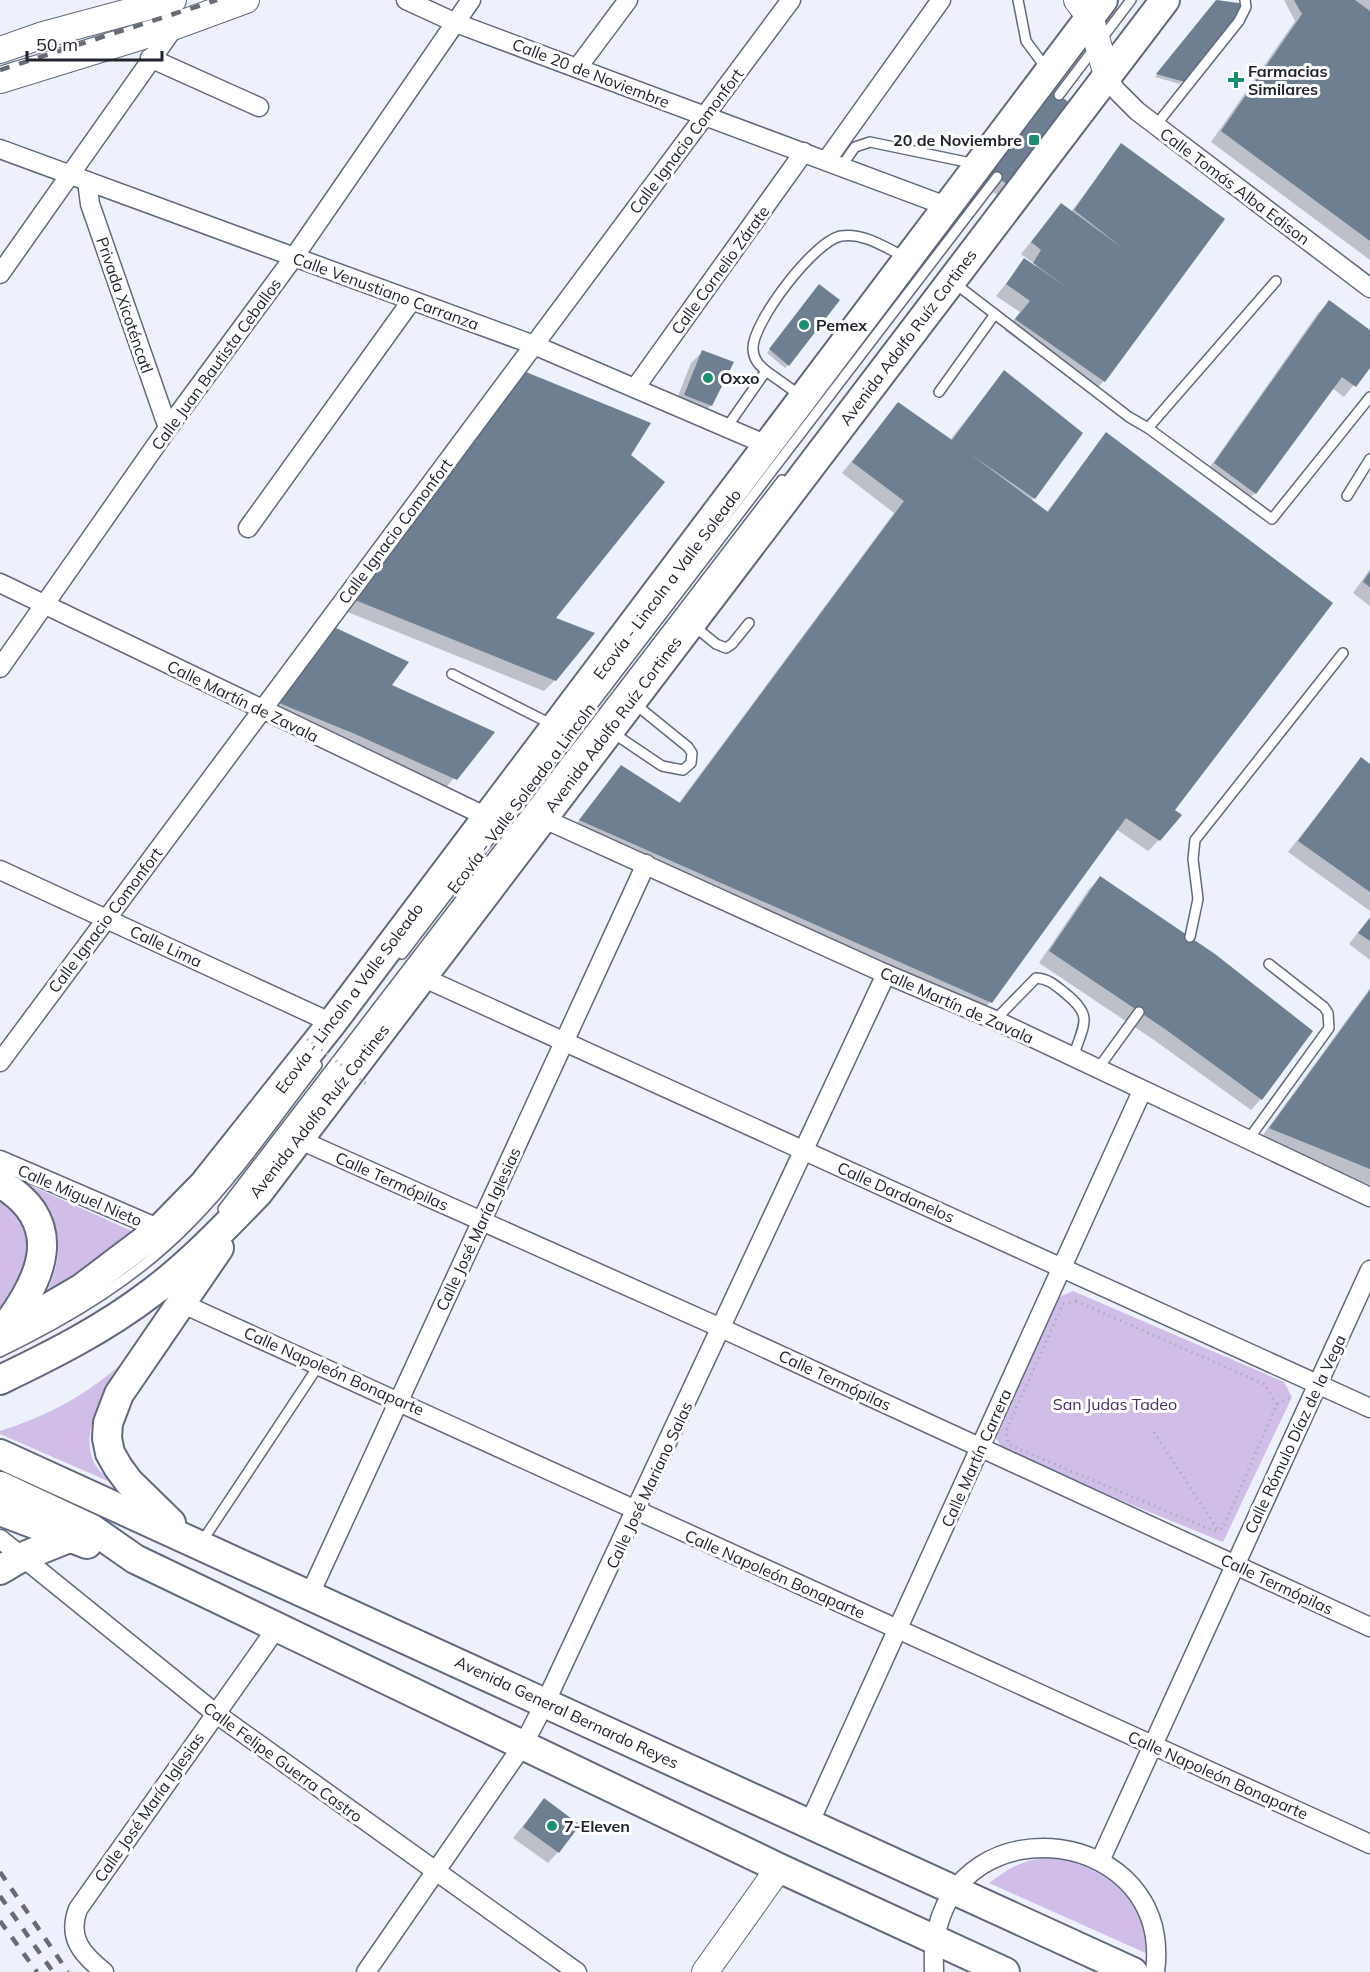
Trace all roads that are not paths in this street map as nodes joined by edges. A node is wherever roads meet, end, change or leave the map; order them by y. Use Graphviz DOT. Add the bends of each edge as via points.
graph roads {
  1 [pos="173,0"];
  2 [pos="246,0"];
  3 [pos="406,0"];
  4 [pos="471,0"];
  5 [pos="628,0"];
  6 [pos="791,0"];
  7 [pos="941,0"];
  8 [pos="1018,0"];
  9 [pos="1131,0"];
  10 [pos="1165,0"];
  11 [pos="1245,0"];
  12 [pos="456,23"];
  13 [pos="175,26"];
  14 [pos="1098,39"];
  15 [pos="0,50"];
  16 [pos="150,58"];
  17 [pos="578,67"];
  18 [pos="0,80"];
  19 [pos="1053,83"];
  20 [pos="259,107"];
  21 [pos="704,116"];
  22 [pos="1156,125"];
  23 [pos="0,149"];
  24 [pos="804,152"];
  25 [pos="833,164"];
  26 [pos="988,171"];
  27 [pos="78,178"];
  28 [pos="946,206"];
  29 [pos="294,257"];
  30 [pos="908,258"];
  31 [pos="0,274"];
  32 [pos="951,280"];
  33 [pos="1276,281"];
  34 [pos="1370,288"];
  35 [pos="412,300"];
  36 [pos="995,314"];
  37 [pos="534,345"];
  38 [pos="766,371"];
  39 [pos="635,388"];
  40 [pos="939,392"];
  41 [pos="803,397"];
  42 [pos="1370,397"];
  43 [pos="727,427"];
  44 [pos="168,428"];
  45 [pos="1148,428"];
  46 [pos="767,444"];
  47 [pos="1370,459"];
  48 [pos="789,470"];
  49 [pos="1347,496"];
  50 [pos="248,528"];
  51 [pos="0,583"];
  52 [pos="43,604"];
  53 [pos="690,622"];
  54 [pos="749,623"];
  55 [pos="1343,653"];
  56 [pos="0,668"];
  57 [pos="452,675"];
  58 [pos="631,701"];
  59 [pos="262,710"];
  60 [pos="555,726"];
  61 [pos="609,730"];
  62 [pos="487,817"];
  63 [pos="542,818"];
  64 [pos="646,864"];
  65 [pos="0,870"];
  66 [pos="107,918"];
  67 [pos="1190,937"];
  68 [pos="397,960"];
  69 [pos="1269,964"];
  70 [pos="886,974"];
  71 [pos="422,977"];
  72 [pos="1139,1012"];
  73 [pos="995,1020"];
  74 [pos="332,1023"];
  75 [pos="564,1042"];
  76 [pos="324,1055"];
  77 [pos="1073,1058"];
  78 [pos="0,1062"];
  79 [pos="1097,1070"];
  80 [pos="1142,1091"];
  81 [pos="298,1139"];
  82 [pos="1248,1140"];
  83 [pos="805,1151"];
  84 [pos="0,1160"];
  85 [pos="0,1183"];
  86 [pos="258,1193"];
  87 [pos="1370,1197"];
  88 [pos="213,1220"];
  89 [pos="481,1222"];
  90 [pos="160,1229"];
  91 [pos="1062,1268"];
  92 [pos="1370,1270"];
  93 [pos="181,1303"];
  94 [pos="721,1328"];
  95 [pos="0,1334"];
  96 [pos="0,1352"];
  97 [pos="320,1365"];
  98 [pos="0,1380"];
  99 [pos="1318,1384"];
  100 [pos="399,1401"];
  101 [pos="1370,1408"];
  102 [pos="980,1448"];
  103 [pos="0,1454"];
  104 [pos="0,1486"];
  105 [pos="0,1511"];
  106 [pos="637,1512"];
  107 [pos="80,1534"];
  108 [pos="0,1539"];
  109 [pos="194,1541"];
  110 [pos="11,1563"];
  111 [pos="1235,1564"];
  112 [pos="310,1594"];
  113 [pos="278,1626"];
  114 [pos="1370,1627"];
  115 [pos="897,1630"];
  116 [pos="546,1701"];
  117 [pos="215,1713"];
  118 [pos="524,1745"];
  119 [pos="1152,1746"];
  120 [pos="809,1824"];
  121 [pos="1370,1844"];
  122 [pos="1100,1860"];
  123 [pos="779,1868"];
  124 [pos="436,1873"];
  125 [pos="955,1892"];
  126 [pos="934,1941"];
  127 [pos="104,1972"];
  128 [pos="366,1972"];
  129 [pos="577,1972"];
  130 [pos="705,1972"];
  131 [pos="934,1972"];
  132 [pos="1005,1972"];
  133 [pos="1133,1972"];
  134 [pos="1155,1972"];
  1 -- 15 [label="street"];
  2 -- 13 [label="street"];
  3 -- 12 [label="street, Calle 20 de Noviembre"];
  4 -- 12 [label="street, Calle Juan Bautista Ceballos"];
  5 -- 17 [label="street"];
  6 -- 21 [label="street, Calle Ignacio Comonfort"];
  7 -- 25 [label="street"];
  8 -- 19 [label="lane" via="1026,41"];
  9 -- 14 [label="lane"];
  10 -- 14 [label="main road, Avenida Adolfo Ruíz Cortines"];
  11 -- 22 [label="lane" via="1239,21"];
  12 -- 17 [label="street, Calle 20 de Noviembre"];
  12 -- 29 [label="street, Calle Juan Bautista Ceballos"];
  13 -- 16 [label="street"];
  13 -- 18 [label="street"];
  14 -- 19 [label="main road, Avenida Adolfo Ruíz Cortines"];
  14 -- 22 [label="street, Calle Tomás Alba Edison" via="1123,98"];
  14 -- 32 [label="main road, Avenida Adolfo Ruíz Cortines"];
  16 -- 20 [label="street"];
  16 -- 27 [label="street"];
  17 -- 21 [label="street, Calle 20 de Noviembre"];
  19 -- 26 [label="main road, Avenida Adolfo Ruíz Cortines"];
  21 -- 24 [label="street, Calle 20 de Noviembre"];
  21 -- 37 [label="street, Calle Ignacio Comonfort"];
  22 -- 34 [label="street, Calle Tomás Alba Edison"];
  23 -- 27 [label="street, Calle Venustiano Carranza"];
  24 -- 25 [label="street, Calle 20 de Noviembre"];
  24 -- 39 [label="street, Calle Cornelio Zárate"];
  25 -- 26 [label="lane" via="855,147 870,142"];
  25 -- 28 [label="street, Calle 20 de Noviembre"];
  26 -- 28 [label="main road, Avenida Adolfo Ruíz Cortines"];
  26 -- 68 [label="lane, Ecovía - Lincoln a Valle Soleado"];
  27 -- 29 [label="street, Calle Venustiano Carranza"];
  27 -- 31 [label="street"];
  27 -- 44 [label="street, Privada Xicoténcatl"];
  28 -- 30 [label="main road, Avenida Adolfo Ruíz Cortines"];
  29 -- 35 [label="street, Calle Venustiano Carranza"];
  29 -- 44 [label="street, Calle Juan Bautista Ceballos"];
  30 -- 38 [label="lane" via="852,235 827,240 818,247 798,270 755,337 756,361"];
  30 -- 41 [label="main road, Avenida Adolfo Ruíz Cortines"];
  32 -- 36 [label="lane"];
  32 -- 53 [label="main road, Avenida Adolfo Ruíz Cortines"];
  33 -- 45 [label="lane"];
  35 -- 37 [label="street, Calle Venustiano Carranza"];
  35 -- 50 [label="street"];
  36 -- 40 [label="lane"];
  36 -- 45 [label="lane"];
  37 -- 39 [label="street, Calle Venustiano Carranza"];
  37 -- 59 [label="street, Calle Ignacio Comonfort"];
  38 -- 41 [label="lane"];
  38 -- 43 [label="lane"];
  39 -- 43 [label="street, Calle Venustiano Carranza"];
  41 -- 46 [label="main road, Avenida Adolfo Ruíz Cortines"];
  42 -- 45 [label="lane" via="1272,519"];
  43 -- 46 [label="street, Calle Venustiano Carranza"];
  44 -- 52 [label="street, Calle Juan Bautista Ceballos"];
  46 -- 60 [label="main road, Avenida Adolfo Ruíz Cortines"];
  47 -- 49 [label="lane"];
  48 -- 88 [label="lane, Ecovía - Valle Soleado a Lincoln" via="259,1166"];
  51 -- 52 [label="street, Calle Martín de Zavala"];
  52 -- 56 [label="street, Calle Juan Bautista Ceballos"];
  52 -- 59 [label="street, Calle Martín de Zavala"];
  53 -- 54 [label="lane" via="726,648"];
  53 -- 58 [label="main road, Avenida Adolfo Ruíz Cortines"];
  55 -- 67 [label="lane" via="1195,840 1198,899"];
  57 -- 60 [label="lane"];
  58 -- 61 [label="main road, Avenida Adolfo Ruíz Cortines"];
  58 -- 61 [label="lane" via="688,747 691,763 683,770 670,770"];
  59 -- 62 [label="street, Calle Martín de Zavala"];
  59 -- 66 [label="street, Calle Ignacio Comonfort"];
  60 -- 62 [label="main road, Avenida Adolfo Ruíz Cortines"];
  61 -- 63 [label="main road, Avenida Adolfo Ruíz Cortines"];
  62 -- 74 [label="main road, Avenida Adolfo Ruíz Cortines"];
  63 -- 64 [label="street, Calle Martín de Zavala"];
  63 -- 71 [label="main road, Avenida Adolfo Ruíz Cortines"];
  64 -- 70 [label="street, Calle Martín de Zavala"];
  64 -- 75 [label="street, Calle José María Iglesias"];
  65 -- 66 [label="street, Calle Lima"];
  66 -- 74 [label="street, Calle Lima"];
  66 -- 78 [label="street, Calle Ignacio Comonfort"];
  69 -- 82 [label="lane" via="1324,1007 1329,1028"];
  70 -- 73 [label="street, Calle Martín de Zavala"];
  70 -- 83 [label="street, Calle José Mariano Salas"];
  71 -- 75 [label="street, Calle Dardanelos"];
  71 -- 81 [label="main road, Avenida Adolfo Ruíz Cortines"];
  72 -- 79 [label="lane"];
  73 -- 77 [label="street, Calle Martín de Zavala"];
  73 -- 77 [label="lane" via="1036,978 1048,979 1082,1006 1085,1019"];
  74 -- 90 [label="main road, Avenida Adolfo Ruíz Cortines" via="217,1169"];
  75 -- 83 [label="street, Calle Dardanelos"];
  75 -- 89 [label="street, Calle José María Iglesias"];
  76 -- 96 [label="lane, Ecovía - Lincoln a Valle Soleado" via="223,1187 161,1250 80,1310"];
  77 -- 79 [label="street, Calle Martín de Zavala"];
  79 -- 80 [label="street, Calle Martín de Zavala"];
  80 -- 82 [label="street, Calle Martín de Zavala"];
  80 -- 91 [label="street, Calle Martín Carrera"];
  81 -- 86 [label="main road, Avenida Adolfo Ruíz Cortines"];
  81 -- 89 [label="street, Calle Termópilas"];
  82 -- 87 [label="street, Calle Martín de Zavala"];
  83 -- 91 [label="street, Calle Dardanelos"];
  83 -- 94 [label="street, Calle José Mariano Salas"];
  84 -- 90 [label="street, Calle Miguel Nieto"];
  85 -- 95 [label="main road" via="30,1209 43,1244 35,1282"];
  86 -- 93 [label="main road"];
  86 -- 98 [label="main road, Avenida Adolfo Ruíz Cortines" via="151,1293 69,1346"];
  89 -- 94 [label="street, Calle Termópilas"];
  89 -- 100 [label="street, Calle José María Iglesias"];
  90 -- 95 [label="main road, Avenida Adolfo Ruíz Cortines" via="82,1288"];
  91 -- 99 [label="street, Calle Dardanelos"];
  91 -- 102 [label="street, Calle Martín Carrera"];
  92 -- 99 [label="street, Calle Rómulo Díaz de la Vega"];
  93 -- 97 [label="street, Calle Napoleón Bonaparte"];
  93 -- 109 [label="main road" via="119,1394 111,1410 107,1438 110,1453 129,1482"];
  94 -- 102 [label="street, Calle Termópilas"];
  94 -- 106 [label="street, Calle José Mariano Salas"];
  97 -- 100 [label="street, Calle Napoleón Bonaparte"];
  97 -- 109 [label="lane"];
  99 -- 101 [label="street, Calle Dardanelos"];
  99 -- 111 [label="street, Calle Rómulo Díaz de la Vega"];
  100 -- 106 [label="street, Calle Napoleón Bonaparte"];
  100 -- 112 [label="street, Calle José María Iglesias"];
  102 -- 111 [label="street, Calle Termópilas"];
  102 -- 115 [label="street, Calle Martín Carrera"];
  103 -- 109 [label="main road, Avenida General Bernardo Reyes"];
  104 -- 107 [label="main road"];
  105 -- 107 [label="main road"];
  106 -- 115 [label="street, Calle Napoleón Bonaparte"];
  106 -- 116 [label="street, Calle José Mariano Salas"];
  107 -- 110 [label="main road"];
  107 -- 113 [label="main road"];
  108 -- 110 [label="street, Calle Felipe Guerra Castro"];
  109 -- 112 [label="main road, Avenida General Bernardo Reyes"];
  110 -- 117 [label="street, Calle Felipe Guerra Castro"];
  111 -- 114 [label="street, Calle Termópilas"];
  111 -- 119 [label="street, Calle Rómulo Díaz de la Vega"];
  112 -- 116 [label="main road, Avenida General Bernardo Reyes"];
  113 -- 117 [label="street, Calle José María Iglesias"];
  113 -- 118 [label="main road"];
  115 -- 119 [label="street, Calle Napoleón Bonaparte"];
  115 -- 120 [label="street, Calle Martín Carrera"];
  116 -- 118 [label="street, Calle José Mariano Salas"];
  116 -- 120 [label="main road, Avenida General Bernardo Reyes"];
  117 -- 124 [label="street, Calle Felipe Guerra Castro"];
  117 -- 127 [label="street, Calle José María Iglesias" via="87,1894 74,1921 73,1935 79,1948"];
  118 -- 123 [label="main road"];
  118 -- 124 [label="street, Calle José Mariano Salas"];
  119 -- 121 [label="street, Calle Napoleón Bonaparte"];
  119 -- 122 [label="street, Calle Rómulo Díaz de la Vega"];
  120 -- 125 [label="main road, Avenida General Bernardo Reyes"];
  122 -- 125 [label="street" via="1048,1846 1022,1849 973,1872"];
  122 -- 134 [label="street" via="1125,1880 1143,1905 1154,1934"];
  123 -- 126 [label="main road"];
  123 -- 130 [label="street"];
  124 -- 128 [label="street, Calle José Mariano Salas"];
  124 -- 129 [label="street, Calle Felipe Guerra Castro"];
  125 -- 126 [label="street"];
  125 -- 133 [label="main road, Avenida General Bernardo Reyes"];
  126 -- 131 [label="street"];
  126 -- 132 [label="main road"];
}
